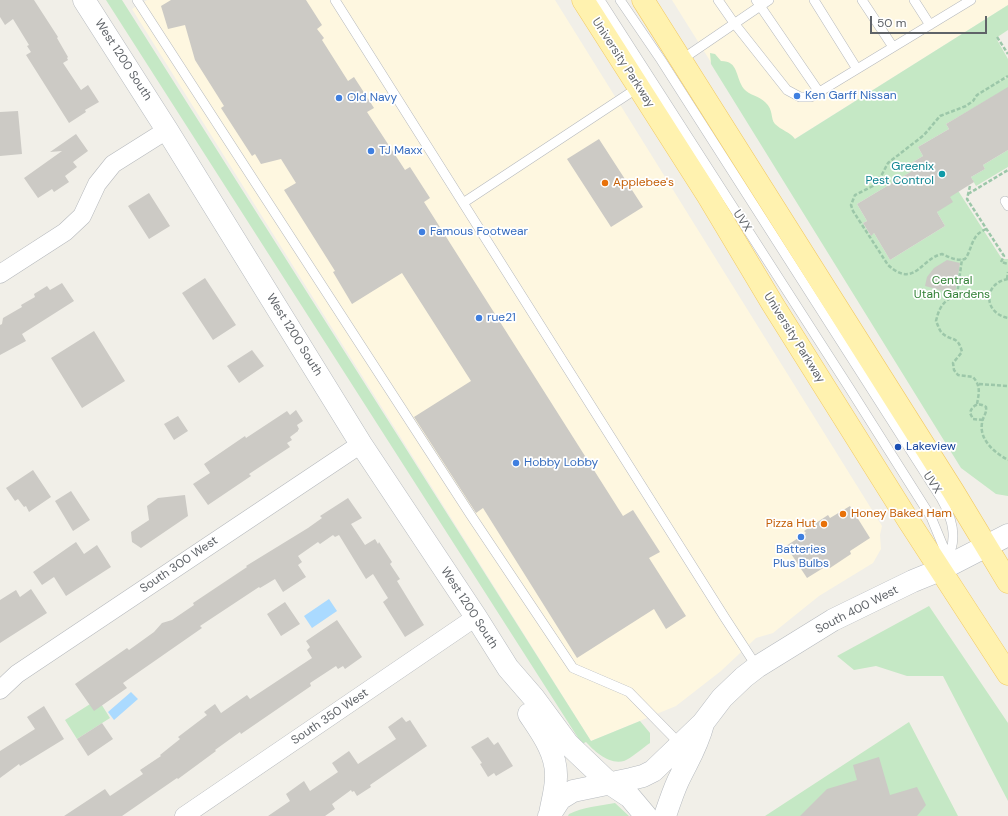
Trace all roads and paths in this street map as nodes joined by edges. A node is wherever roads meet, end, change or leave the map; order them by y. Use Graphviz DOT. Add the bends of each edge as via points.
graph roads {
  1 [pos="84,0"];
  2 [pos="137,0"];
  3 [pos="334,0"];
  4 [pos="583,0"];
  5 [pos="600,0"];
  6 [pos="620,0"];
  7 [pos="643,0"];
  8 [pos="718,0"];
  9 [pos="769,0"];
  10 [pos="814,0"];
  11 [pos="862,0"];
  12 [pos="914,0"];
  13 [pos="967,1"];
  14 [pos="758,3"];
  15 [pos="734,23"];
  16 [pos="930,25"];
  17 [pos="997,37"];
  18 [pos="893,48"];
  19 [pos="1008,54"];
  20 [pos="681,60"];
  21 [pos="857,69"];
  22 [pos="1008,76"];
  23 [pos="639,87"];
  24 [pos="819,92"];
  25 [pos="167,130"];
  26 [pos="1008,170"];
  27 [pos="970,186"];
  28 [pos="968,194"];
  29 [pos="463,203"];
  30 [pos="986,229"];
  31 [pos="962,259"];
  32 [pos="1008,264"];
  33 [pos="1008,272"];
  34 [pos="0,274"];
  35 [pos="1008,279"];
  36 [pos="957,295"];
  37 [pos="990,296"];
  38 [pos="1008,318"];
  39 [pos="979,384"];
  40 [pos="1008,386"];
  41 [pos="977,404"];
  42 [pos="983,420"];
  43 [pos="361,444"];
  44 [pos="1008,460"];
  45 [pos="1008,535"];
  46 [pos="986,546"];
  47 [pos="940,570"];
  48 [pos="1008,582"];
  49 [pos="476,617"];
  50 [pos="757,667"];
  51 [pos="508,668"];
  52 [pos="1008,674"];
  53 [pos="0,690"];
  54 [pos="703,723"];
  55 [pos="680,744"];
  56 [pos="609,784"];
  57 [pos="549,815"];
  58 [pos="184,816"];
  59 [pos="646,816"];
  60 [pos="665,816"];
  1 -- 25 [label="street, West 1200 South"];
  2 -- 55 [label="lane" via="470,514 573,668 629,692"];
  3 -- 29 [label="lane"];
  4 -- 23 [label="main road, University Parkway"];
  5 -- 47 [label="lane, UVX" via="930,517 943,546 944,557"];
  6 -- 47 [label="lane, UVX" via="666,67 949,512 953,528 953,545"];
  7 -- 20 [label="main road"];
  8 -- 15 [label="lane"];
  9 -- 14 [label="lane"];
  10 -- 21 [label="lane"];
  11 -- 18 [label="lane"];
  12 -- 16 [label="lane"];
  13 -- 16 [label="lane"];
  14 -- 15 [label="lane"];
  14 -- 24 [label="lane"];
  15 -- 20 [label="lane"];
  15 -- 24 [label="lane" via="787,90 800,97 811,97"];
  16 -- 18 [label="lane"];
  17 -- 19 [label="path"];
  18 -- 21 [label="lane"];
  20 -- 46 [label="main road"];
  21 -- 24 [label="lane"];
  22 -- 31 [label="path" via="977,95 966,106 940,116 924,135 888,163 873,186 855,195 851,205 878,251 895,272 907,274 917,271 934,256 942,254"];
  23 -- 29 [label="lane"];
  23 -- 47 [label="main road, University Parkway"];
  25 -- 34 [label="street" via="113,164 97,184 82,216 65,232"];
  25 -- 43 [label="street, West 1200 South"];
  26 -- 28 [label="path"];
  27 -- 28 [label="path"];
  28 -- 30 [label="path" via="967,199"];
  29 -- 50 [label="lane"];
  30 -- 31 [label="path" via="978,234 970,252"];
  30 -- 32 [label="path" via="1004,256 1001,262"];
  31 -- 36 [label="path"];
  33 -- 35 [label="path"];
  35 -- 37 [label="path" via="996,284"];
  36 -- 37 [label="path" via="978,293"];
  36 -- 39 [label="path" via="946,301 936,321 941,332 956,339 961,345 962,352 953,363 954,370 958,375 973,377"];
  37 -- 38 [label="path" via="992,308 1001,316"];
  39 -- 40 [label="path"];
  39 -- 41 [label="path"];
  41 -- 42 [label="path" via="986,407"];
  41 -- 42 [label="path" via="971,409 970,414 973,419"];
  42 -- 44 [label="path" via="985,438 998,454"];
  43 -- 49 [label="street, West 1200 South"];
  43 -- 53 [label="street, South 300 West" via="17,674"];
  45 -- 46 [label="street, South 400 West"];
  46 -- 47 [label="street, South 400 West"];
  46 -- 48 [label="main road"];
  47 -- 50 [label="street, South 400 West" via="833,620"];
  47 -- 52 [label="main road, University Parkway"];
  49 -- 51 [label="street, West 1200 South"];
  49 -- 58 [label="street, South 350 West"];
  50 -- 54 [label="street, South 400 West" via="733,687"];
  51 -- 56 [label="street, West 1200 South" via="568,744"];
  51 -- 57 [label="street, West 1200 South" via="519,697 555,761 556,778"];
  54 -- 55 [label="street, South 400 West"];
  54 -- 60 [label="street, South 400 West" via="696,746"];
  55 -- 56 [label="street, South 400 West" via="653,770 643,776"];
  56 -- 57 [label="street, South 400 West" via="573,791 560,799"];
  56 -- 59 [label="street, West 1200 South" via="630,796"];
}
